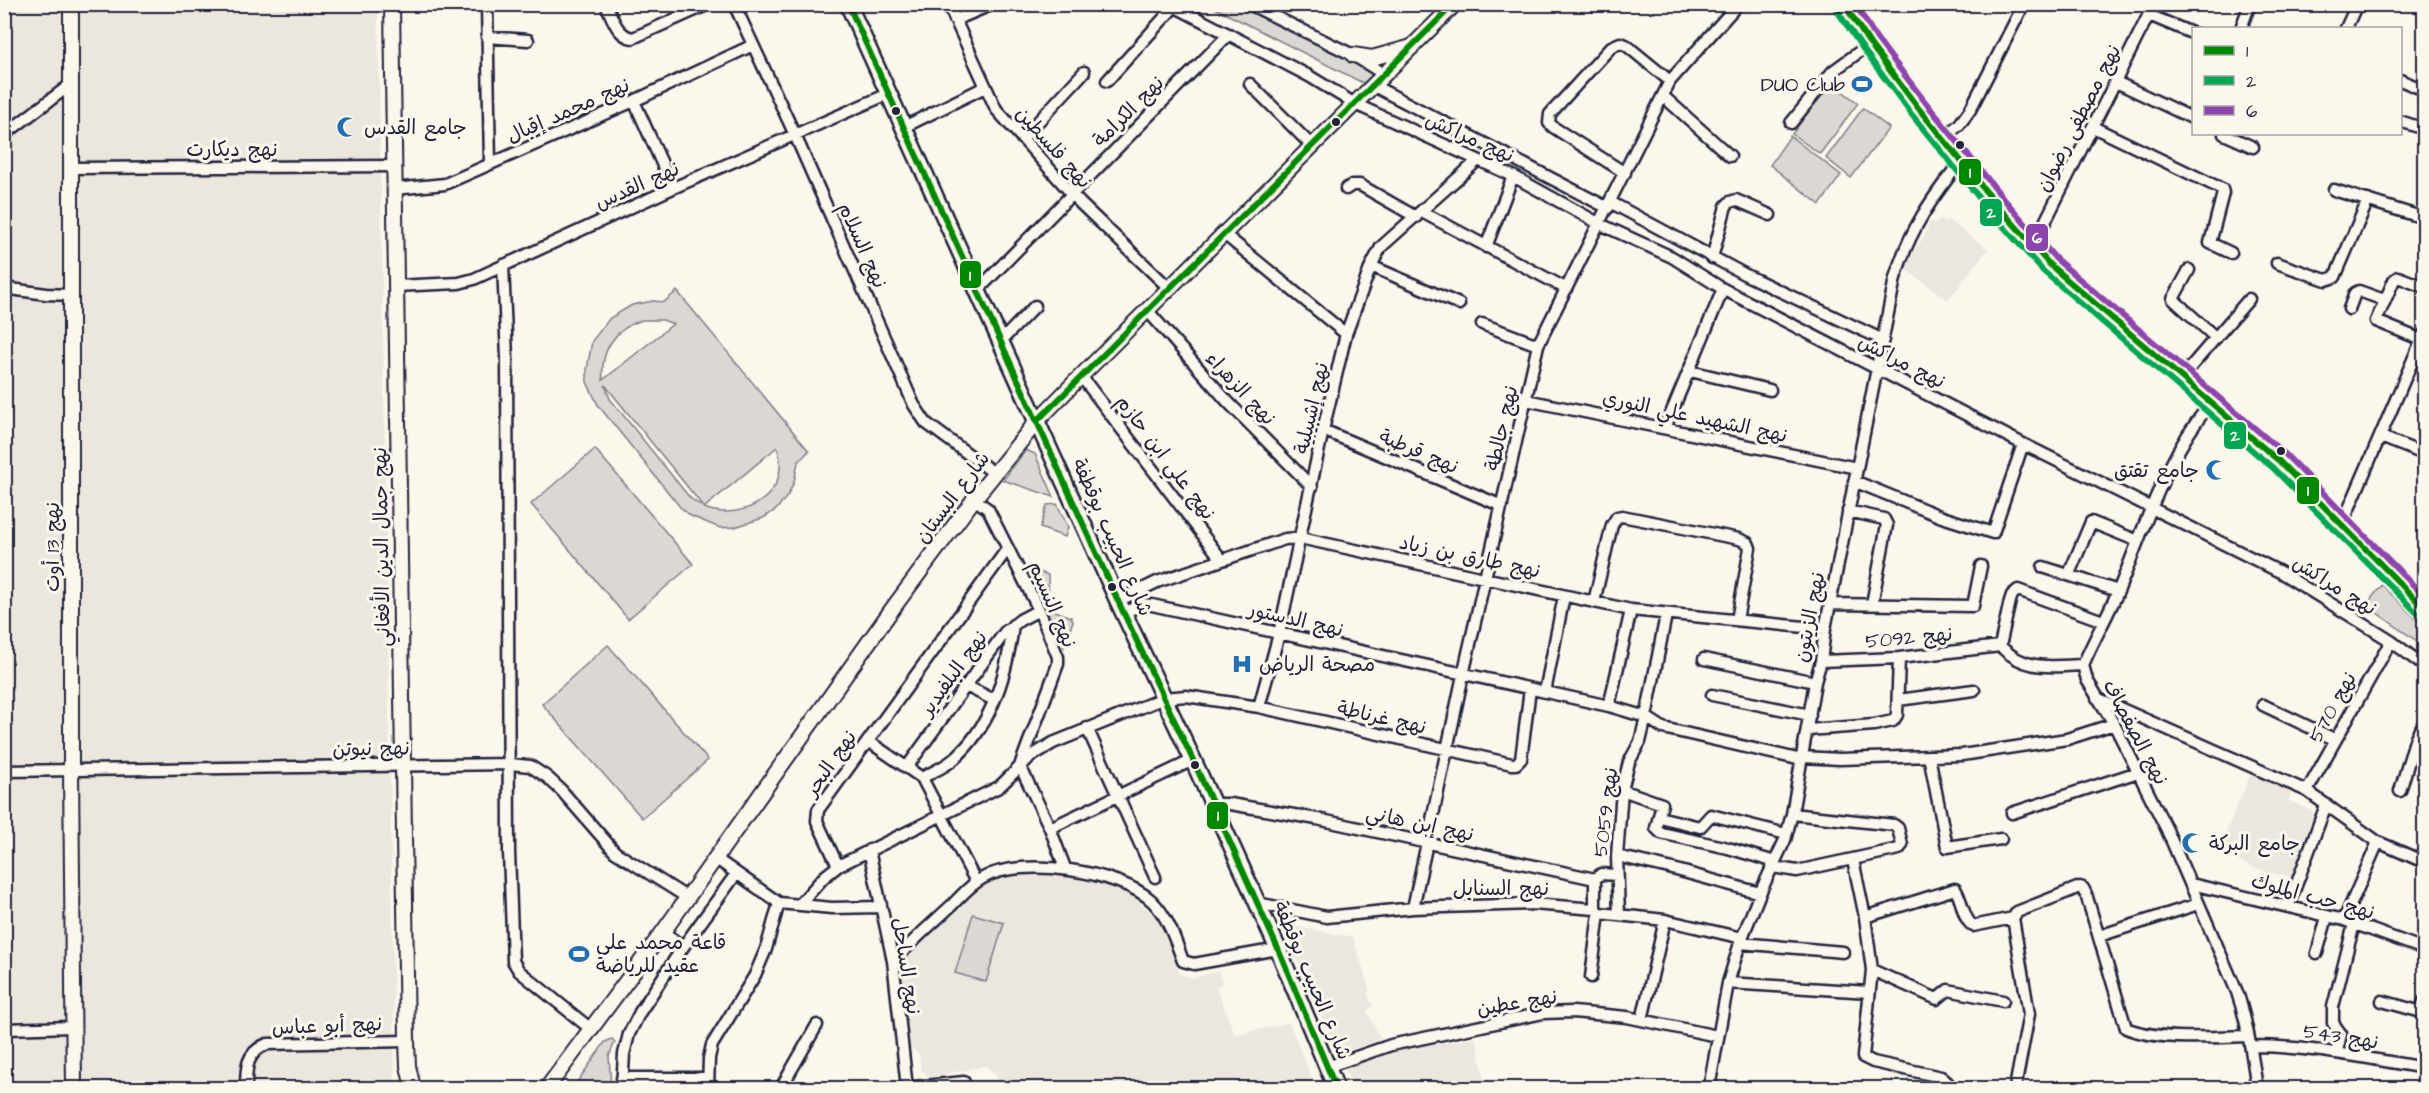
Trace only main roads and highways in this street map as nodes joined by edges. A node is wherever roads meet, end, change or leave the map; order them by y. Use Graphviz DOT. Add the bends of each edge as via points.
graph roads {
  1 [pos="70,4"];
  2 [pos="392,4"];
  3 [pos="848,4"];
  4 [pos="1844,4"];
  5 [pos="1447,7"];
  6 [pos="1414,46"];
  7 [pos="1353,55"];
  8 [pos="1038,420"];
  9 [pos="2424,608"];
  10 [pos="552,1085"];
  11 [pos="74,1089"];
  12 [pos="413,1089"];
  13 [pos="1336,1089"];
  1 -- 11 [label="main road, نهج 13 أوت"];
  2 -- 12 [label="main road, نهج جمال الدين الأفغاني" via="407,1041"];
  3 -- 8 [label="main road, شارع الحبيب بوقطفة"];
  4 -- 9 [label="main road" via="1870,44 1961,161 2070,285 2279,461"];
  5 -- 6 [label="main road, شارع البستان"];
  6 -- 7 [label="main road" via="1379,57"];
  6 -- 8 [label="main road, شارع البستان"];
  8 -- 10 [label="main road, شارع البستان" via="974,499"];
  8 -- 13 [label="main road, شارع الحبيب بوقطفة" via="1278,949"];
}
